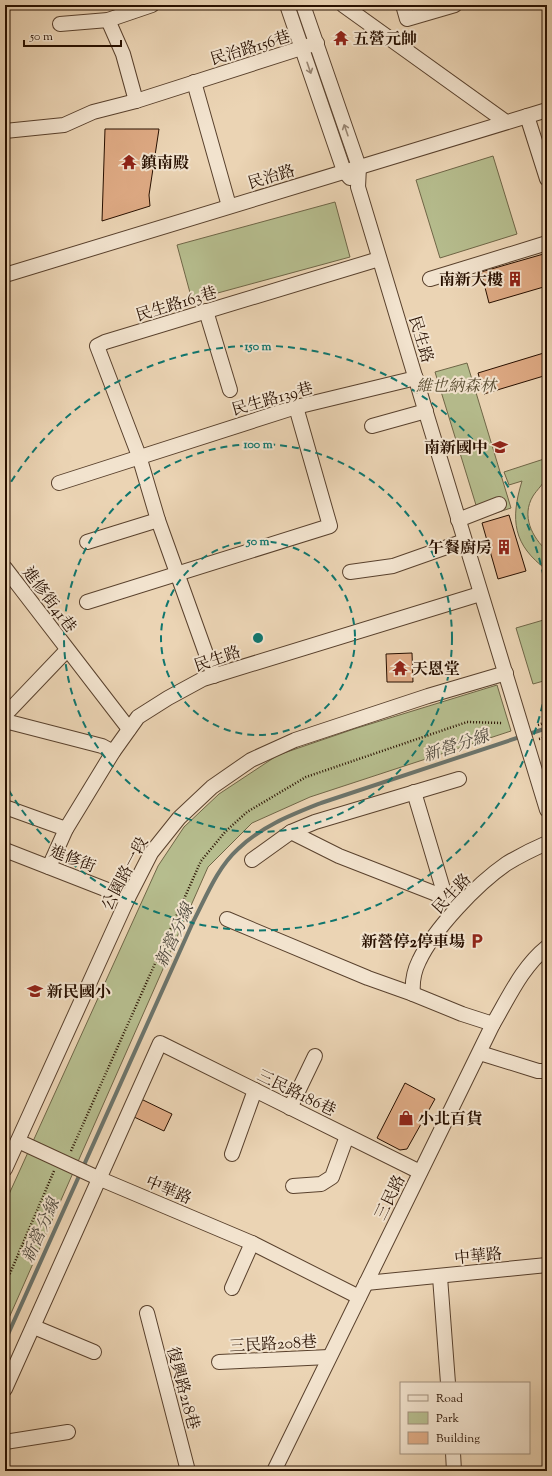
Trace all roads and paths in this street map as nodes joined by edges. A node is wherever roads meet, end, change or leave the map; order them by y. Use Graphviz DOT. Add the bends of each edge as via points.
graph roads {
  1 [pos="152,5"];
  2 [pos="287,5"];
  3 [pos="304,5"];
  4 [pos="343,5"];
  5 [pos="403,5"];
  6 [pos="455,5"];
  7 [pos="108,20"];
  8 [pos="60,24"];
  9 [pos="316,43"];
  10 [pos="302,48"];
  11 [pos="194,82"];
  12 [pos="136,101"];
  13 [pos="547,110"];
  14 [pos="527,116"];
  15 [pos="506,122"];
  16 [pos="5,131"];
  17 [pos="359,167"];
  18 [pos="344,171"];
  19 [pos="547,179"];
  20 [pos="358,187"];
  21 [pos="229,206"];
  22 [pos="547,243"];
  23 [pos="379,259"];
  24 [pos="5,272"];
  25 [pos="430,279"];
  26 [pos="206,312"];
  27 [pos="416,378"];
  28 [pos="230,390"];
  29 [pos="296,407"];
  30 [pos="426,411"];
  31 [pos="372,426"];
  32 [pos="138,456"];
  33 [pos="59,483"];
  34 [pos="499,504"];
  35 [pos="158,520"];
  36 [pos="458,520"];
  37 [pos="464,541"];
  38 [pos="87,542"];
  39 [pos="5,568"];
  40 [pos="350,572"];
  41 [pos="177,573"];
  42 [pos="480,594"];
  43 [pos="87,602"];
  44 [pos="67,650"];
  45 [pos="506,673"];
  46 [pos="214,676"];
  47 [pos="5,715"];
  48 [pos="5,721"];
  49 [pos="547,722"];
  50 [pos="502,723"];
  51 [pos="538,725"];
  52 [pos="129,729"];
  53 [pos="113,752"];
  54 [pos="459,778"];
  55 [pos="414,792"];
  56 [pos="5,807"];
  57 [pos="547,810"];
  58 [pos="66,829"];
  59 [pos="292,832"];
  60 [pos="547,843"];
  61 [pos="5,850"];
  62 [pos="252,860"];
  63 [pos="49,867"];
  64 [pos="128,898"];
  65 [pos="446,899"];
  66 [pos="460,905"];
  67 [pos="227,919"];
  68 [pos="547,947"];
  69 [pos="413,994"];
  70 [pos="493,1024"];
  71 [pos="480,1053"];
  72 [pos="315,1056"];
  73 [pos="547,1071"];
  74 [pos="255,1090"];
  75 [pos="290,1108"];
  76 [pos="347,1136"];
  77 [pos="18,1141"];
  78 [pos="70,1153"];
  79 [pos="232,1154"];
  80 [pos="47,1168"];
  81 [pos="5,1169"];
  82 [pos="420,1172"];
  83 [pos="98,1178"];
  84 [pos="293,1186"];
  85 [pos="252,1243"];
  86 [pos="547,1264"];
  87 [pos="440,1277"];
  88 [pos="366,1283"];
  89 [pos="5,1285"];
  90 [pos="232,1288"];
  91 [pos="359,1297"];
  92 [pos="147,1313"];
  93 [pos="34,1327"];
  94 [pos="94,1352"];
  95 [pos="329,1357"];
  96 [pos="219,1362"];
  97 [pos="448,1382"];
  98 [pos="5,1389"];
  99 [pos="68,1432"];
  100 [pos="5,1442"];
  101 [pos="453,1454"];
  102 [pos="188,1471"];
  103 [pos="274,1471"];
  104 [pos="454,1471"];
  1 -- 7 [label="street"];
  2 -- 10 [label="street, 民生路"];
  3 -- 9 [label="street, 民生路"];
  4 -- 15 [label="street"];
  5 -- 6 [label="street" via="407,19"];
  7 -- 8 [label="street"];
  7 -- 12 [label="street" via="123,54"];
  9 -- 10 [label="street, 民治路156巷"];
  17 -- 9 [label="street, 民生路, one-way"];
  10 -- 11 [label="street, 民治路156巷"];
  10 -- 18 [label="street, 民生路, one-way"];
  11 -- 12 [label="street, 民治路156巷"];
  11 -- 21 [label="street"];
  12 -- 16 [label="street, 民治路156巷" via="93,112 64,125"];
  13 -- 14 [label="street, 民治路"];
  14 -- 15 [label="street, 民治路"];
  14 -- 19 [label="street"];
  15 -- 17 [label="street, 民治路"];
  17 -- 18 [label="street, 民治路"];
  17 -- 20 [label="street, 民生路"];
  18 -- 20 [label="street, 民生路"];
  18 -- 21 [label="street, 民治路"];
  20 -- 23 [label="street, 民生路"];
  21 -- 24 [label="street, 民治路"];
  22 -- 25 [label="street"];
  23 -- 26 [label="street, 民生路163巷"];
  23 -- 27 [label="street, 民生路"];
  26 -- 28 [label="street"];
  26 -- 32 [label="street, 民生路163巷" via="97,346"];
  27 -- 29 [label="street, 民生路139巷"];
  27 -- 30 [label="street, 民生路"];
  29 -- 32 [label="street, 民生路139巷"];
  29 -- 41 [label="street" via="330,526"];
  30 -- 31 [label="street"];
  30 -- 36 [label="street, 民生路"];
  32 -- 33 [label="street"];
  32 -- 35 [label="street, 民生路163巷"];
  34 -- 36 [label="street"];
  35 -- 38 [label="street"];
  35 -- 41 [label="street, 民生路163巷"];
  36 -- 37 [label="street, 民生路"];
  37 -- 40 [label="street" via="393,566"];
  37 -- 42 [label="street, 民生路"];
  39 -- 44 [label="street, 進修街41巷"];
  41 -- 43 [label="street"];
  41 -- 46 [label="street, 民生路163巷"];
  42 -- 45 [label="street, 民生路"];
  42 -- 46 [label="street, 民生路"];
  44 -- 47 [label="street"];
  44 -- 52 [label="street, 進修街41巷"];
  45 -- 57 [label="street, 民生路"];
  45 -- 64 [label="street, 公園路一段" via="295,740 251,760 212,787 179,818 151,853"];
  46 -- 52 [label="street, 民生路" via="138,716"];
  48 -- 53 [label="street" via="102,746"];
  49 -- 51 [label="path"];
  50 -- 78 [label="path" via="466,722 306,778 247,812 226,832 201,861"];
  52 -- 53 [label="street, 民生路"];
  53 -- 58 [label="street, 民生路"];
  54 -- 55 [label="street"];
  55 -- 59 [label="street" via="315,822"];
  55 -- 65 [label="street"];
  56 -- 58 [label="street, 進修街"];
  58 -- 63 [label="street, 民生路"];
  59 -- 62 [label="street"];
  59 -- 65 [label="street, 民生路" via="339,856"];
  60 -- 66 [label="street, 民生路" via="506,864"];
  61 -- 63 [label="street, 進修街"];
  63 -- 64 [label="street, 進修街"];
  64 -- 77 [label="street, 公園路一段"];
  65 -- 66 [label="street, 民生路"];
  66 -- 69 [label="street, 民生路" via="437,933 419,961 412,984"];
  67 -- 69 [label="street"];
  68 -- 70 [label="street, 三民路" via="523,972"];
  69 -- 70 [label="street"];
  70 -- 71 [label="street, 三民路"];
  71 -- 73 [label="street" via="538,1071"];
  71 -- 82 [label="street, 三民路"];
  72 -- 75 [label="street"];
  74 -- 75 [label="street, 三民路186巷"];
  74 -- 79 [label="street"];
  74 -- 83 [label="street, 三民路186巷" via="160,1043"];
  75 -- 76 [label="street, 三民路186巷"];
  76 -- 82 [label="street, 三民路186巷"];
  76 -- 84 [label="street" via="332,1177 321,1184"];
  77 -- 81 [label="street, 公園路一段"];
  77 -- 83 [label="street, 中華路"];
  80 -- 89 [label="path" via="54,1171"];
  82 -- 88 [label="street, 三民路"];
  83 -- 85 [label="street, 中華路"];
  83 -- 93 [label="street"];
  85 -- 90 [label="street"];
  85 -- 91 [label="street, 中華路"];
  86 -- 87 [label="street, 中華路"];
  87 -- 88 [label="street, 中華路"];
  87 -- 97 [label="street"];
  88 -- 91 [label="street, 三民路"];
  91 -- 95 [label="street, 三民路"];
  92 -- 102 [label="street, 復興路218巷"];
  93 -- 94 [label="street"];
  93 -- 98 [label="street"];
  95 -- 96 [label="street, 三民路208巷"];
  95 -- 103 [label="street, 三民路"];
  99 -- 100 [label="street"];
  101 -- 104 [label="street"];
}
